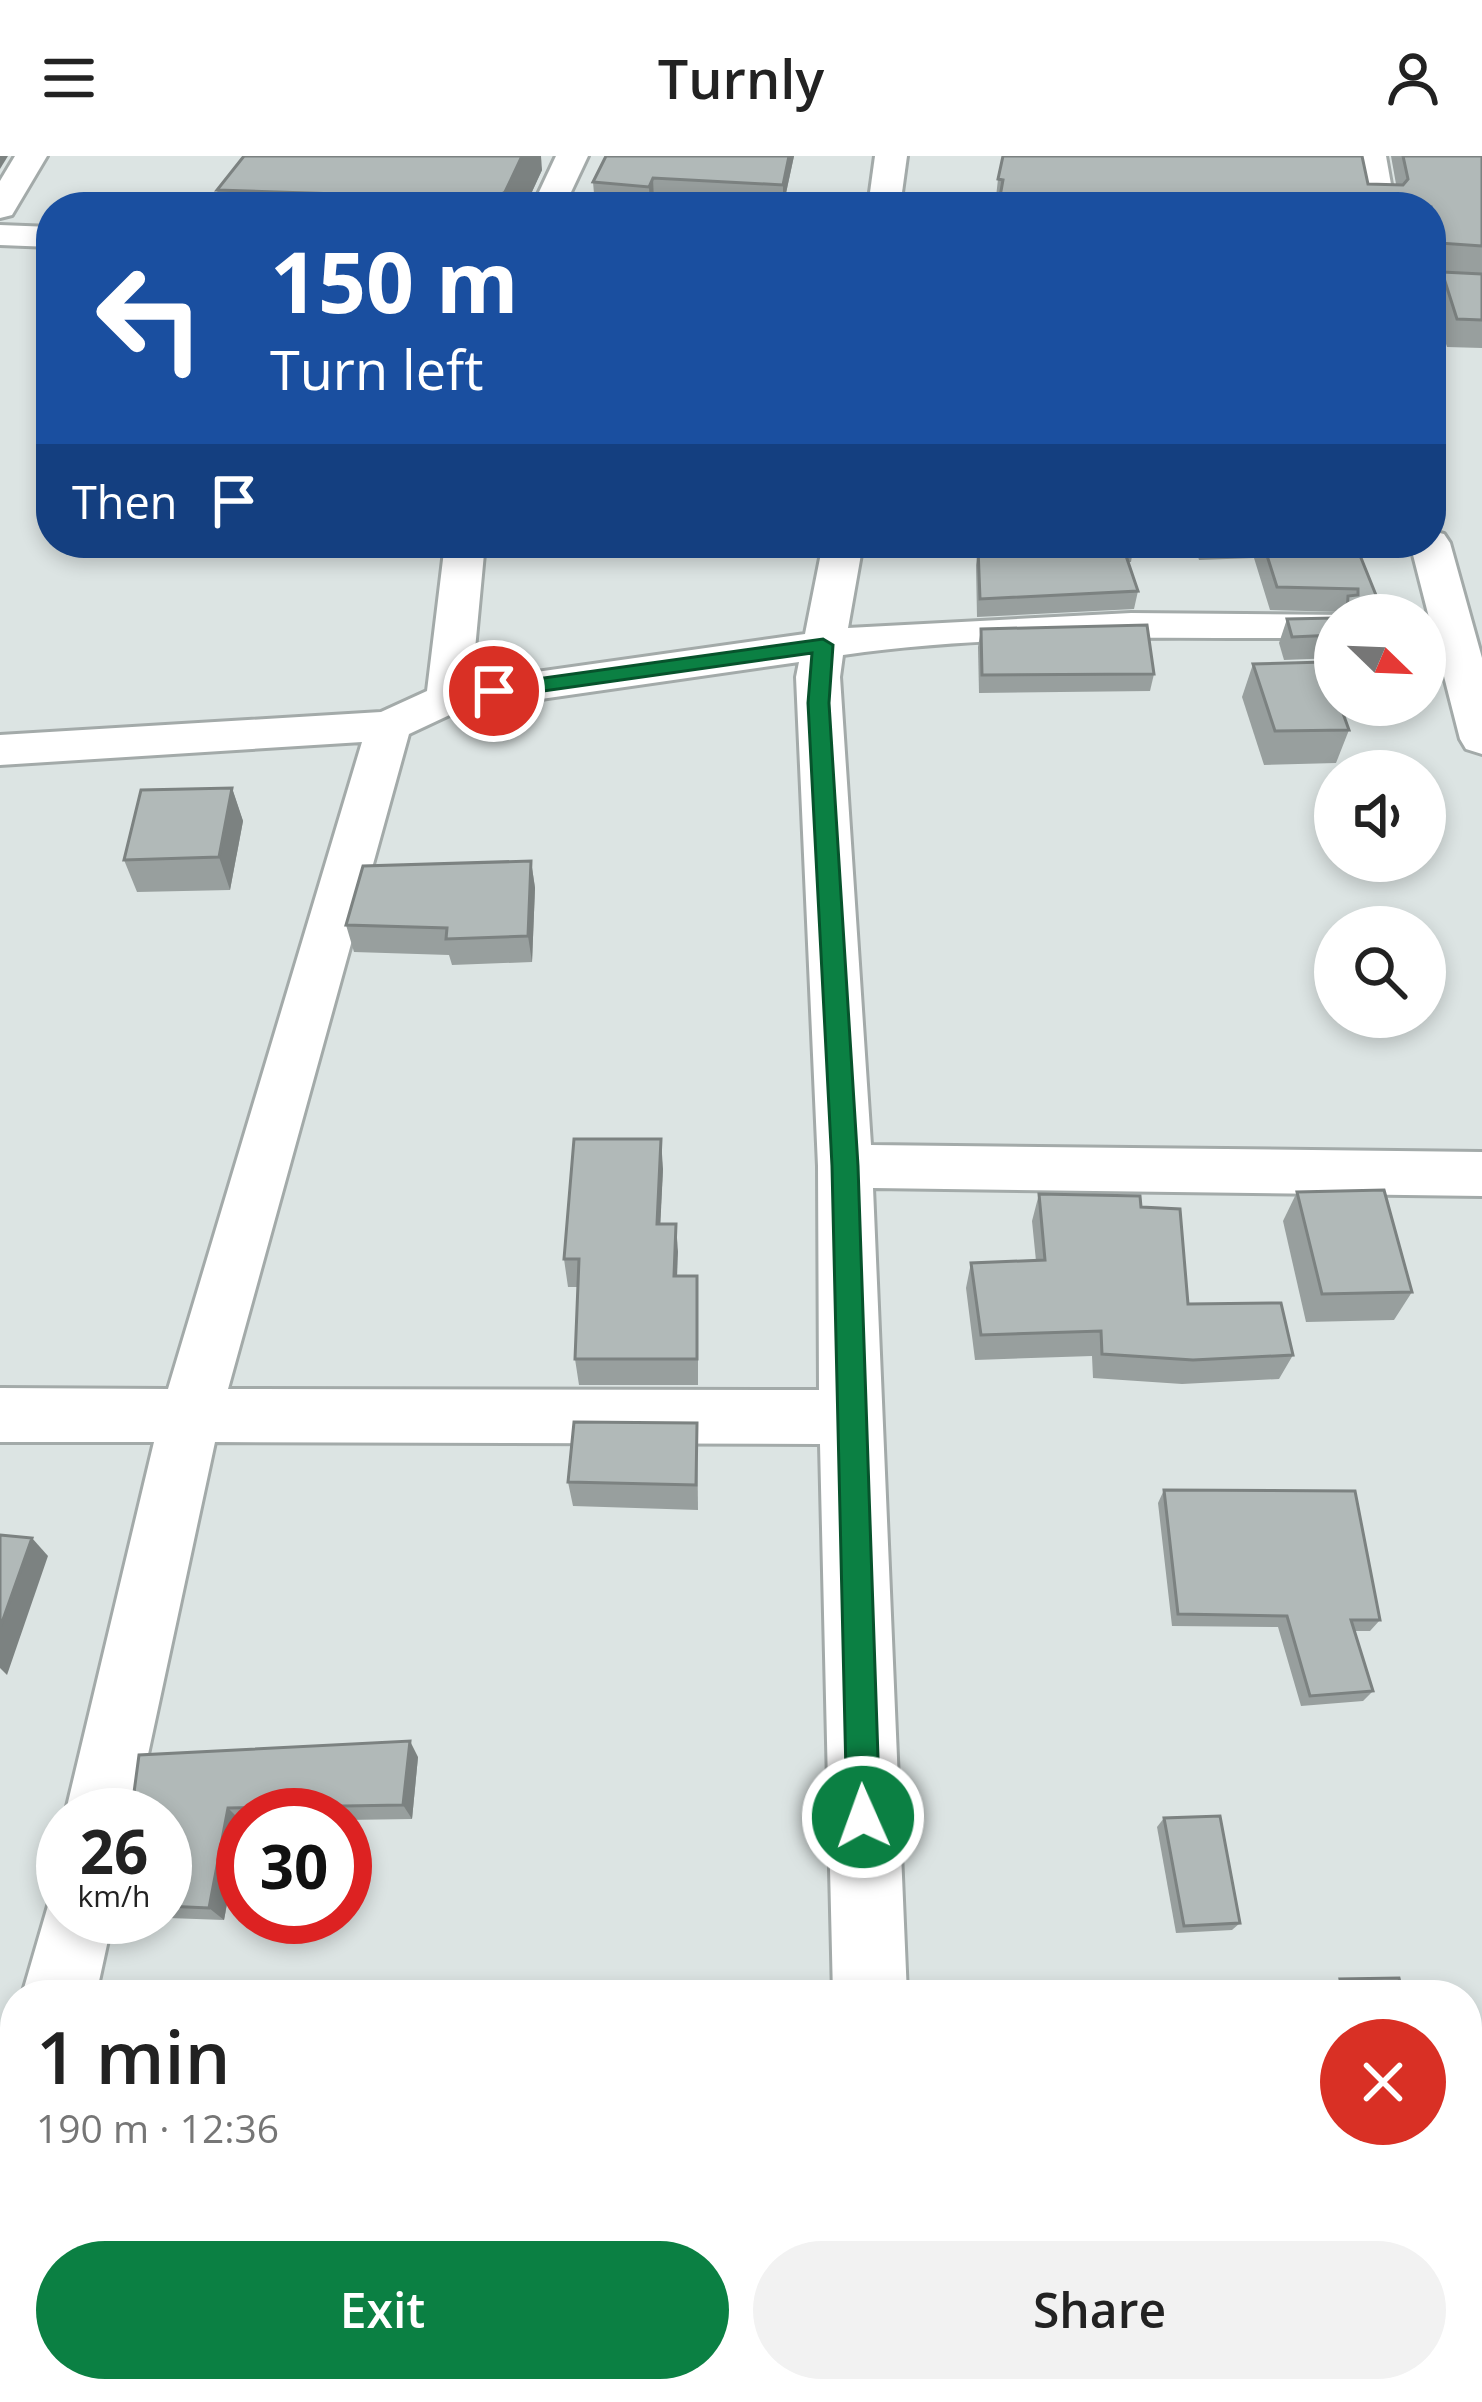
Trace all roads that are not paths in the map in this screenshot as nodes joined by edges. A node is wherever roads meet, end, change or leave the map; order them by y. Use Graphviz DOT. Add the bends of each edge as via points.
graph roads {
  1 [pos="31,156"];
  2 [pos="572,156"];
  3 [pos="891,156"];
  4 [pos="1370,156"];
  5 [pos="555,192"];
  6 [pos="886,192"];
  7 [pos="1376,192"];
  8 [pos="0,208"];
  9 [pos="0,235"];
  10 [pos="36,236"];
  11 [pos="1446,286"];
  12 [pos="1482,289"];
  13 [pos="462,558"];
  14 [pos="840,558"];
  15 [pos="1434,558"];
  16 [pos="1314,625"];
  17 [pos="1452,628"];
  18 [pos="823,645"];
  19 [pos="448,698"];
  20 [pos="388,726"];
  21 [pos="1482,740"];
  22 [pos="0,750"];
  23 [pos="845,1166"];
  24 [pos="1482,1174"];
  25 [pos="191,1413"];
  26 [pos="0,1415"];
  27 [pos="849,1417"];
  28 [pos="106,1788"];
  29 [pos="71,1944"];
  30 [pos="62,1980"];
  31 [pos="869,1980"];
  1 -- 8 [label="street"];
  2 -- 5 [label="street"];
  3 -- 6 [label="street"];
  4 -- 7 [label="street"];
  9 -- 10 [label="street"];
  11 -- 12 [label="street"];
  13 -- 19 [label="street"];
  14 -- 18 [label="street"];
  15 -- 17 [label="street"];
  16 -- 18 [label="street" via="1006,629"];
  17 -- 21 [label="street"];
  18 -- 19 [label="street"];
  18 -- 23 [label="street" via="819,703"];
  19 -- 20 [label="street"];
  20 -- 22 [label="street"];
  20 -- 25 [label="street"];
  23 -- 24 [label="street"];
  23 -- 27 [label="street"];
  25 -- 26 [label="street"];
  25 -- 27 [label="street"];
  25 -- 28 [label="street"];
  27 -- 31 [label="street"];
  29 -- 30 [label="street"];
}
